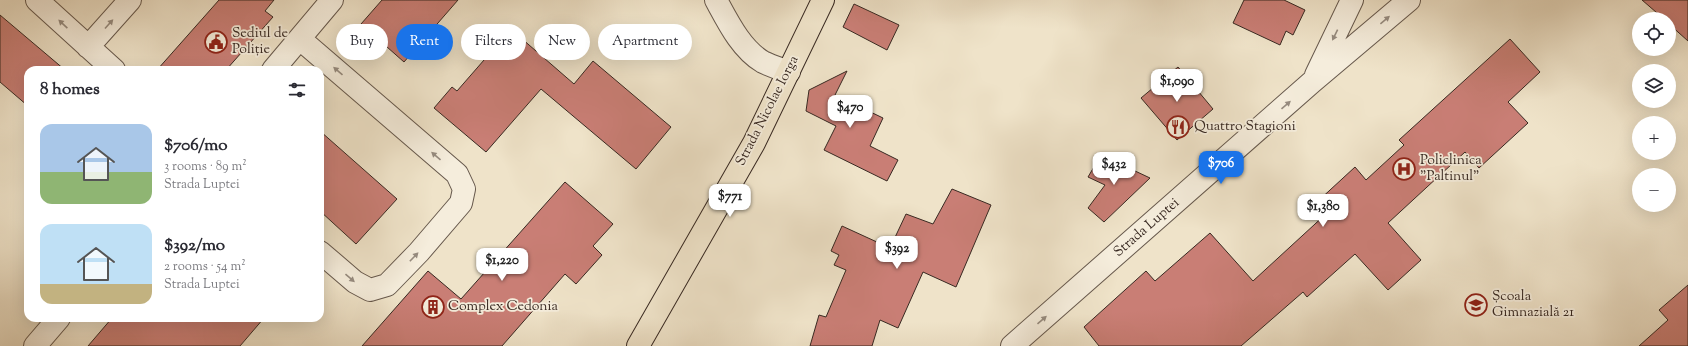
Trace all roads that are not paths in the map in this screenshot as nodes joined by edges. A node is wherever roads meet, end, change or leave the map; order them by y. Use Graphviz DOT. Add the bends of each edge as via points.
graph roads {
  1 [pos="37,0"];
  2 [pos="130,0"];
  3 [pos="332,0"];
  4 [pos="716,0"];
  5 [pos="823,0"];
  6 [pos="1352,0"];
  7 [pos="1409,0"];
  8 [pos="300,39"];
  9 [pos="88,47"];
  10 [pos="109,66"];
  11 [pos="276,66"];
  12 [pos="789,72"];
  13 [pos="1312,82"];
  14 [pos="324,255"];
  15 [pos="56,322"];
  16 [pos="35,346"];
  17 [pos="638,346"];
  18 [pos="1012,346"];
  9 -- 1 [label="street, one-way"];
  9 -- 2 [label="street, one-way"];
  3 -- 8 [label="street"];
  4 -- 12 [label="street" via="749,51 762,61"];
  5 -- 12 [label="main road, Strada Nicolae Iorga"];
  6 -- 13 [label="street, one-way"];
  13 -- 7 [label="street, Strada Luptei, one-way"];
  8 -- 11 [label="street"];
  14 -- 8 [label="street, one-way" via="355,282 370,290 387,285 461,203 464,189 457,174"];
  9 -- 10 [label="street"];
  12 -- 17 [label="main road, Strada Nicolae Iorga" via="754,143"];
  18 -- 13 [label="street, Strada Luptei, one-way"];
  15 -- 16 [label="street"];
}
